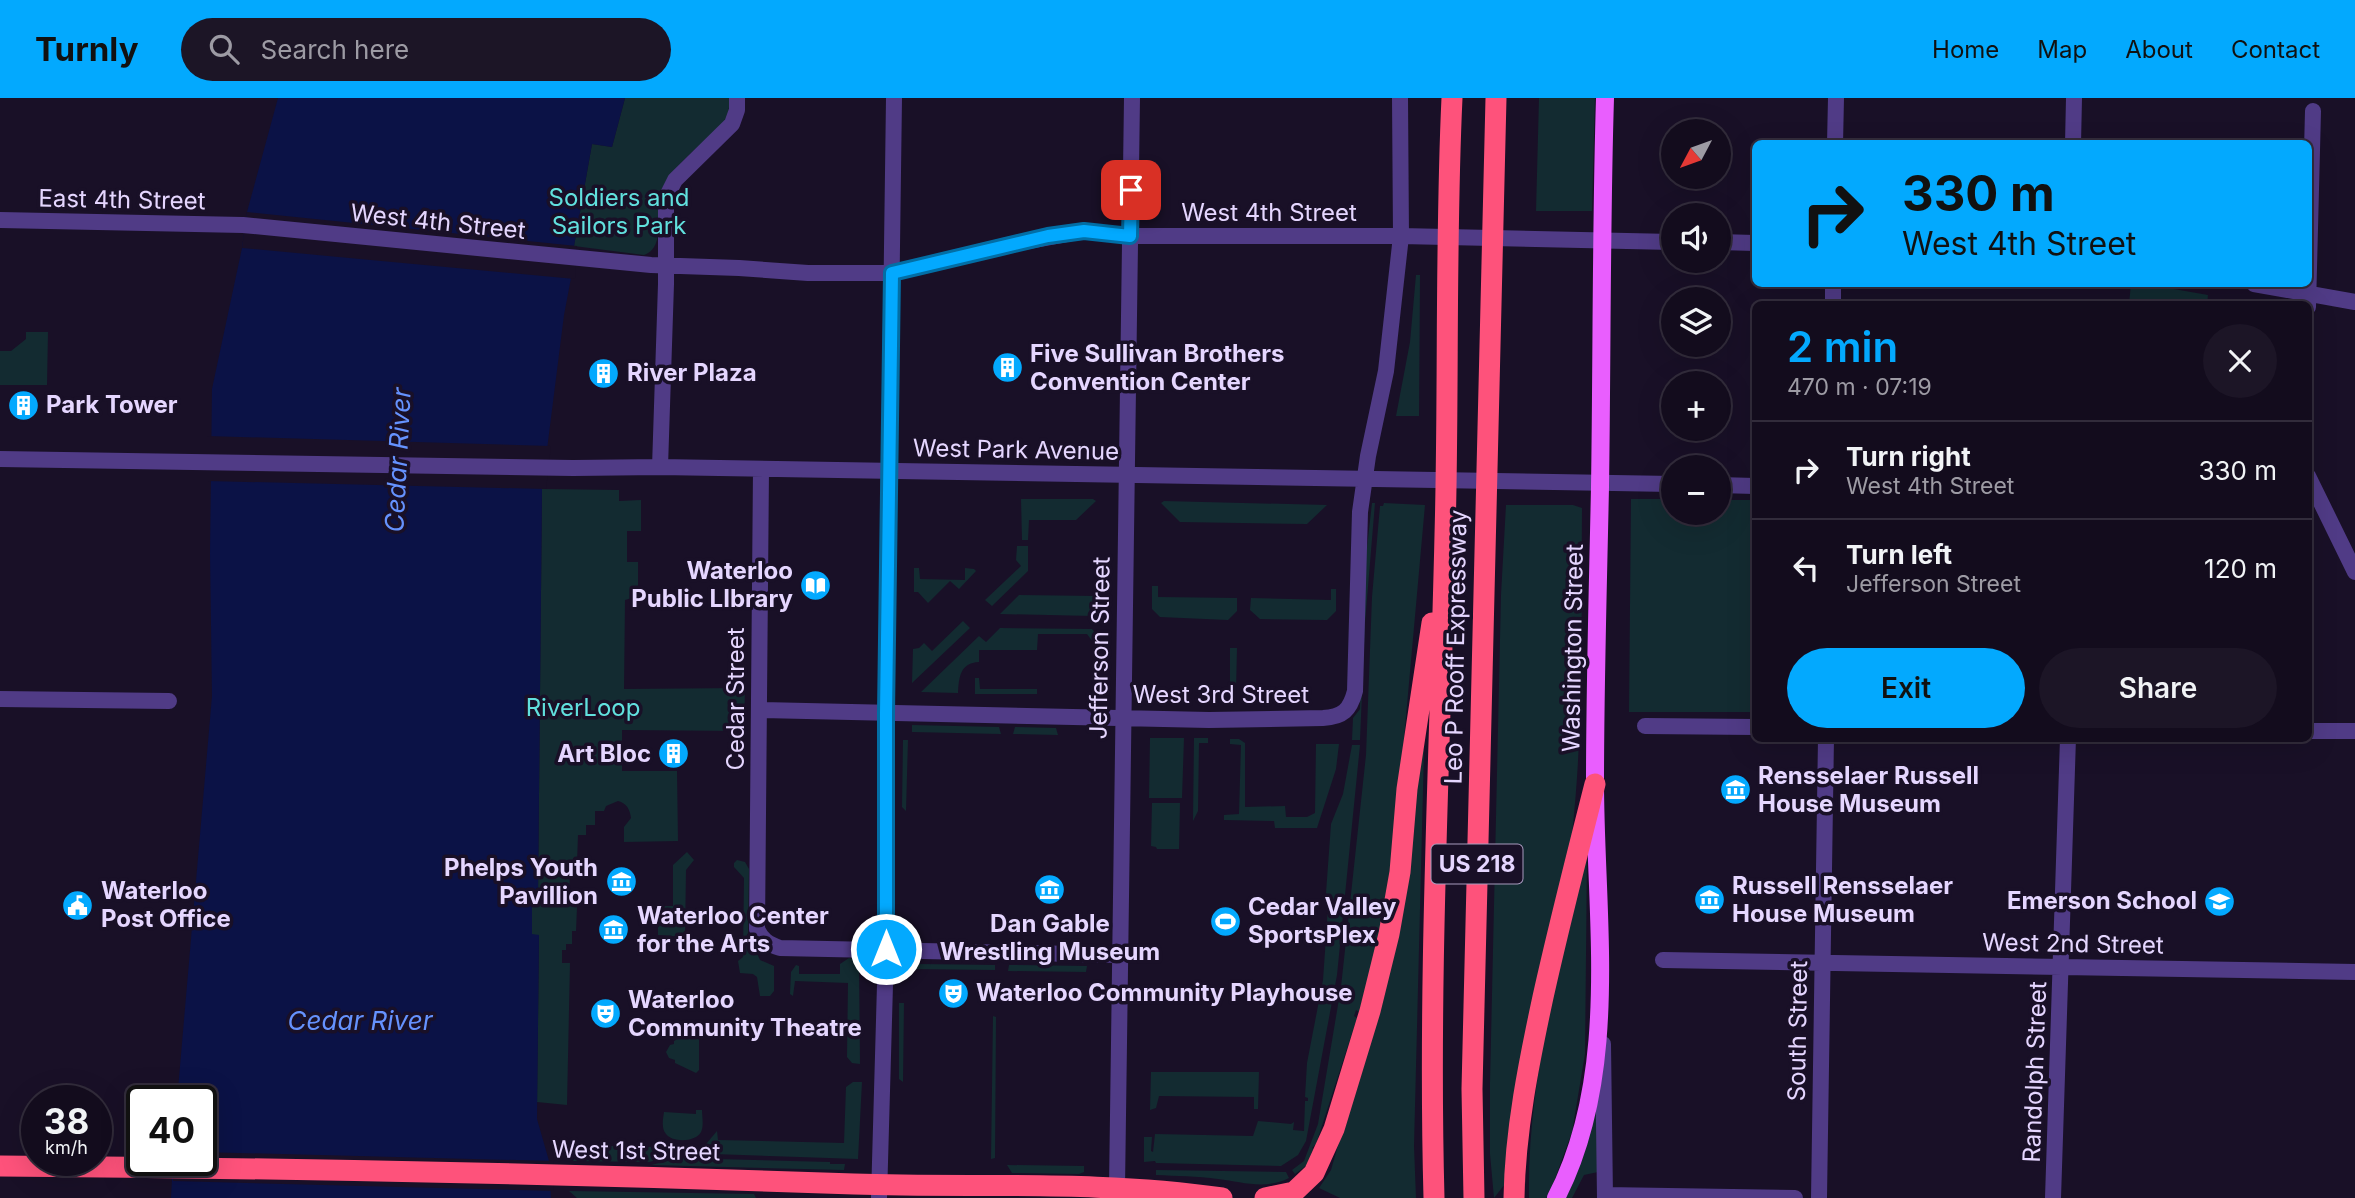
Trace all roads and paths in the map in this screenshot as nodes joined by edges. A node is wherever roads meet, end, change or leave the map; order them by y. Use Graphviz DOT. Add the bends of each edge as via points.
graph roads {
  1 [pos="737,98"];
  2 [pos="894,98"];
  3 [pos="1132,98"];
  4 [pos="1400,98"];
  5 [pos="1452,98"];
  6 [pos="1496,98"];
  7 [pos="1605,98"];
  8 [pos="1836,98"];
  9 [pos="2074,98"];
  10 [pos="2313,111"];
  11 [pos="1835,140"];
  12 [pos="2073,140"];
  13 [pos="2312,158"];
  14 [pos="0,220"];
  15 [pos="243,225"];
  16 [pos="1130,236"];
  17 [pos="1401,236"];
  18 [pos="1601,242"];
  19 [pos="1661,242"];
  20 [pos="1731,242"];
  21 [pos="1752,243"];
  22 [pos="665,267"];
  23 [pos="892,273"];
  24 [pos="2264,287"];
  25 [pos="2309,301"];
  26 [pos="2312,301"];
  27 [pos="2355,302"];
  28 [pos="0,459"];
  29 [pos="660,467"];
  30 [pos="761,469"];
  31 [pos="889,471"];
  32 [pos="1127,475"];
  33 [pos="1365,479"];
  34 [pos="1600,484"];
  35 [pos="1661,484"];
  36 [pos="1731,485"];
  37 [pos="1752,485"];
  38 [pos="2312,489"];
  39 [pos="1445,531"];
  40 [pos="2355,572"];
  41 [pos="0,699"];
  42 [pos="169,701"];
  43 [pos="759,710"];
  44 [pos="886,713"];
  45 [pos="1124,718"];
  46 [pos="1645,726"];
  47 [pos="1752,727"];
  48 [pos="2312,731"];
  49 [pos="2355,731"];
  50 [pos="1826,742"];
  51 [pos="2068,742"];
  52 [pos="1595,784"];
  53 [pos="886,949"];
  54 [pos="1121,955"];
  55 [pos="1663,960"];
  56 [pos="1822,964"];
  57 [pos="2062,967"];
  58 [pos="1602,968"];
  59 [pos="2355,972"];
  60 [pos="0,1166"];
  61 [pos="1514,1189"];
  62 [pos="879,1191"];
  63 [pos="1117,1193"];
  64 [pos="1605,1197"];
  65 [pos="1222,1198"];
  66 [pos="1265,1198"];
  67 [pos="1434,1198"];
  68 [pos="1474,1198"];
  69 [pos="1556,1198"];
  70 [pos="1795,1198"];
  71 [pos="1819,1198"];
  72 [pos="2053,1198"];
  1 -- 22 [label="street" via="732,124 669,188"];
  2 -- 23 [label="street"];
  3 -- 16 [label="street, Jefferson Street"];
  4 -- 17 [label="street"];
  5 -- 39 [label="highway, Leo P Rooff Expressway / US 218"];
  6 -- 68 [label="highway, Leo P Rooff Expressway / US 218" via="1472,1089"];
  7 -- 18 [label="main road, Washington Street"];
  8 -- 11 [label="street"];
  9 -- 12 [label="street"];
  10 -- 13 [label="street"];
  14 -- 15 [label="street, East 4th Street"];
  15 -- 22 [label="street, West 4th Street"];
  16 -- 17 [label="street, West 4th Street"];
  16 -- 23 [label="street, West 4th Street" via="1084,231 1048,236"];
  16 -- 32 [label="street, Jefferson Street"];
  17 -- 18 [label="street, West 4th Street"];
  17 -- 33 [label="street" via="1386,371"];
  18 -- 19 [label="street, West 4th Street"];
  18 -- 34 [label="main road, Washington Street"];
  20 -- 21 [label="street"];
  22 -- 23 [label="street, West 4th Street"];
  22 -- 29 [label="street"];
  23 -- 31 [label="street"];
  24 -- 25 [label="street"];
  26 -- 27 [label="street"];
  28 -- 29 [label="street, West Park Avenue"];
  29 -- 30 [label="street, West Park Avenue"];
  30 -- 31 [label="street, West Park Avenue"];
  30 -- 43 [label="street, Cedar Street"];
  31 -- 32 [label="street, West Park Avenue"];
  31 -- 44 [label="street"];
  32 -- 33 [label="street, West Park Avenue"];
  32 -- 45 [label="street, Jefferson Street"];
  33 -- 34 [label="street, West Park Avenue"];
  33 -- 45 [label="street, West 3rd Street" via="1354,691 1345,713 1336,718"];
  34 -- 35 [label="street, West Park Avenue"];
  34 -- 52 [label="main road, Washington Street"];
  36 -- 37 [label="street"];
  38 -- 40 [label="street"];
  39 -- 66 [label="highway" via="1407,789 1400,872 1381,973 1323,1156 1294,1192"];
  39 -- 67 [label="highway, Leo P Rooff Expressway / US 218" via="1433,1008"];
  41 -- 42 [label="street"];
  43 -- 44 [label="street, West 3rd Street"];
  43 -- 53 [label="street, Cedar Street" via="757,929 761,938 779,948"];
  44 -- 45 [label="street, West 3rd Street"];
  44 -- 53 [label="street"];
  45 -- 54 [label="street, Jefferson Street"];
  46 -- 47 [label="street"];
  48 -- 49 [label="street"];
  50 -- 56 [label="street, South Street"];
  51 -- 57 [label="street, Randolph Street"];
  52 -- 58 [label="main road, Washington Street"];
  52 -- 61 [label="highway" via="1531,1052"];
  53 -- 54 [label="street"];
  53 -- 62 [label="street"];
  54 -- 63 [label="street, Jefferson Street"];
  55 -- 56 [label="street, West 2nd Street"];
  56 -- 57 [label="street, West 2nd Street"];
  56 -- 71 [label="street, South Street"];
  57 -- 59 [label="street, West 2nd Street"];
  57 -- 72 [label="street, Randolph Street"];
  58 -- 64 [label="street, Washington Street"];
  58 -- 69 [label="main road" via="1587,1111"];
  60 -- 62 [label="highway, West 1st Street" via="665,1177"];
  62 -- 63 [label="highway, West 1st Street"];
  63 -- 65 [label="highway, West 1st Street"];
  64 -- 70 [label="street"];
}
